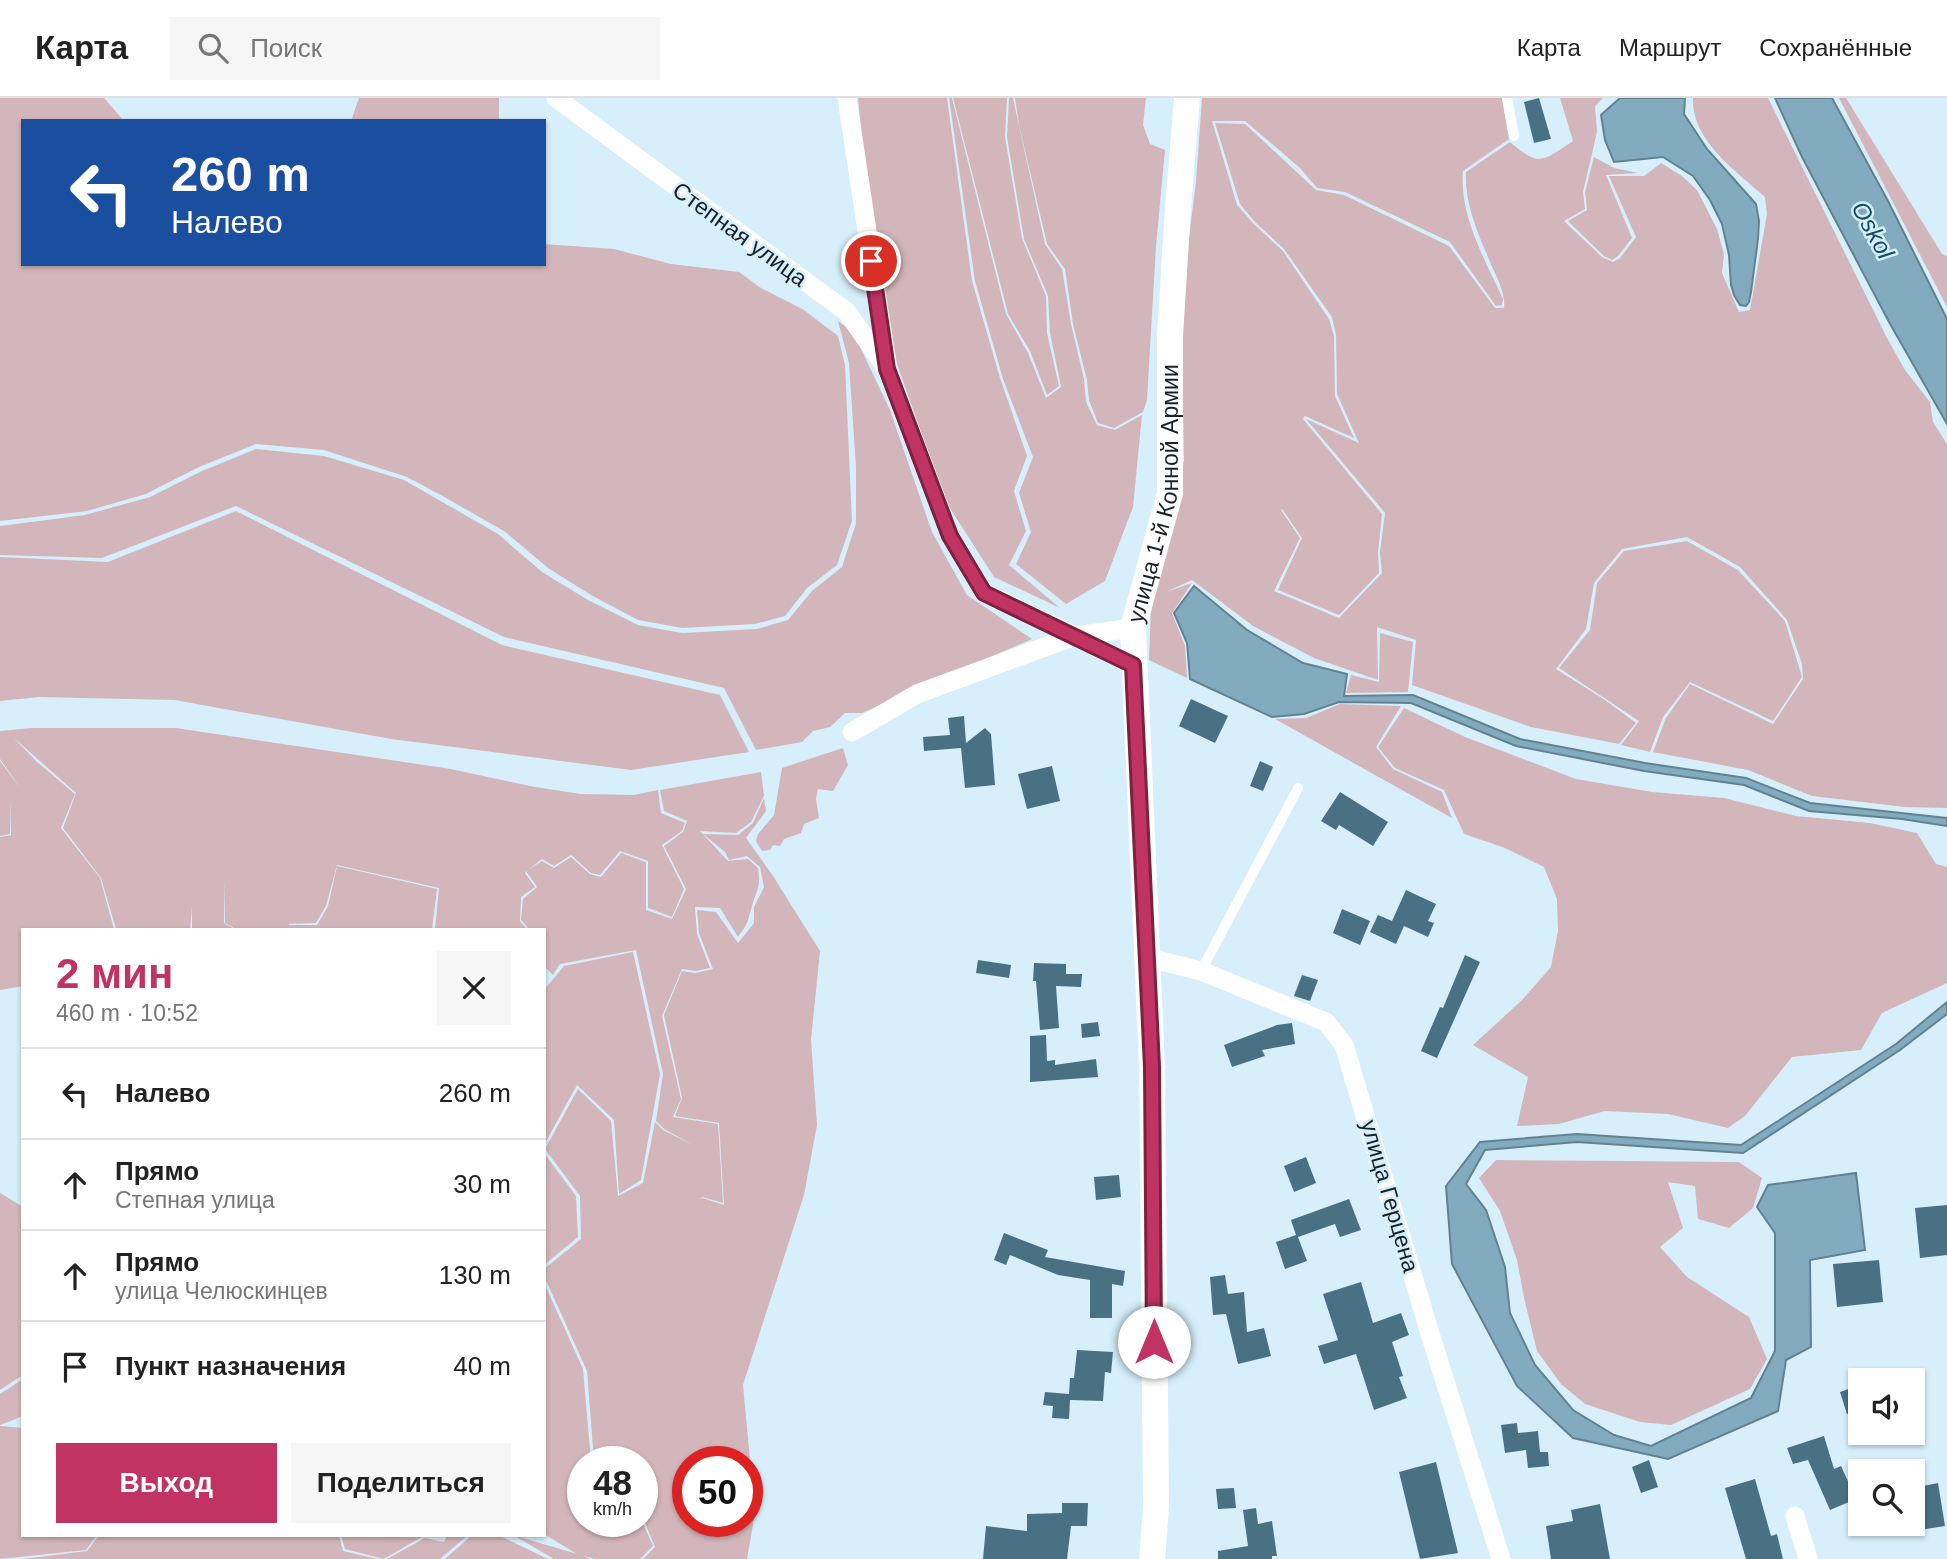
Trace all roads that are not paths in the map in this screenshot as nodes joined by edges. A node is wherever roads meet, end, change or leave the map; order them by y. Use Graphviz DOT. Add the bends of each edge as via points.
graph roads {
  1 [pos="555,98"];
  2 [pos="847,98"];
  3 [pos="1187,98"];
  4 [pos="1507,98"];
  5 [pos="1514,136"];
  6 [pos="887,369"];
  7 [pos="1133,628"];
  8 [pos="1075,636"];
  9 [pos="1133,665"];
  10 [pos="852,733"];
  11 [pos="1298,788"];
  12 [pos="1146,957"];
  13 [pos="1201,971"];
  14 [pos="1795,1516"];
  15 [pos="1152,1559"];
  16 [pos="1501,1559"];
  17 [pos="1808,1559"];
  1 -- 6 [label="street, Степная улица" via="847,312"];
  2 -- 6 [label="street"];
  3 -- 7 [label="main road, улица 1-й Конной Армии" via="1170,336 1170,493"];
  4 -- 5 [label="lane"];
  6 -- 8 [label="street, Степная улица" via="950,536 984,593"];
  7 -- 8 [label="street"];
  7 -- 9 [label="main road, улица 1-й Конной Армии"];
  8 -- 9 [label="street, Степная улица"];
  8 -- 10 [label="street" via="917,694"];
  9 -- 12 [label="main road, улица 1-й Конной Армии"];
  11 -- 13 [label="lane"];
  12 -- 13 [label="street, улица Герцена"];
  12 -- 15 [label="main road, улица 1-й Конной Армии" via="1152,1081 1156,1493"];
  13 -- 16 [label="street, улица Герцена" via="1326,1022 1344,1045"];
  14 -- 17 [label="street"];
}
